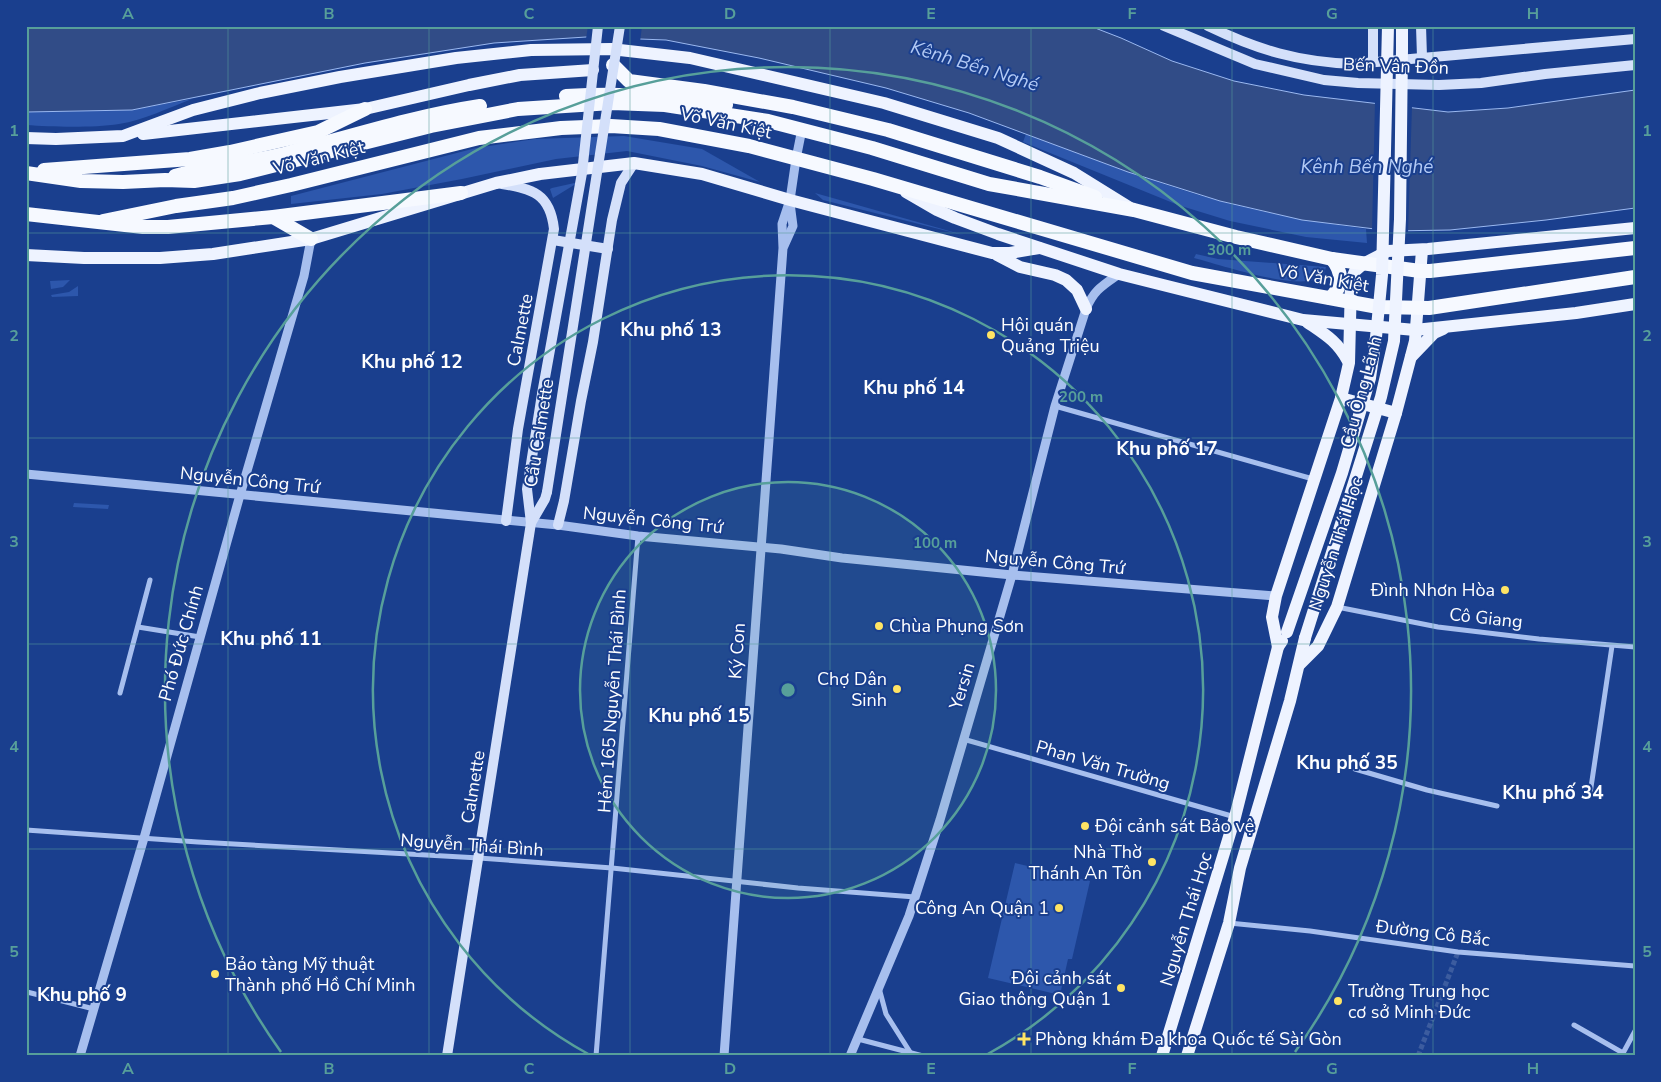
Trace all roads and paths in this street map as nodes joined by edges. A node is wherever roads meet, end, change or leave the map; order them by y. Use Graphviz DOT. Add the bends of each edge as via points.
graph roads {
  1 [pos="598,26"];
  2 [pos="620,26"];
  3 [pos="1164,26"];
  4 [pos="1208,26"];
  5 [pos="1373,26"];
  6 [pos="1388,26"];
  7 [pos="1402,26"];
  8 [pos="1421,26"];
  9 [pos="1635,39"];
  10 [pos="1422,57"];
  11 [pos="1373,62"];
  12 [pos="613,65"];
  13 [pos="1635,65"];
  14 [pos="593,70"];
  15 [pos="365,109"];
  16 [pos="802,130"];
  17 [pos="123,136"];
  18 [pos="26,138"];
  19 [pos="796,158"];
  20 [pos="634,162"];
  21 [pos="26,172"];
  22 [pos="496,182"];
  23 [pos="896,186"];
  24 [pos="461,193"];
  25 [pos="790,200"];
  26 [pos="1134,210"];
  27 [pos="26,214"];
  28 [pos="273,217"];
  29 [pos="103,221"];
  30 [pos="1635,228"];
  31 [pos="311,239"];
  32 [pos="553,240"];
  33 [pos="1039,248"];
  34 [pos="1635,248"];
  35 [pos="608,249"];
  36 [pos="1422,250"];
  37 [pos="992,253"];
  38 [pos="26,255"];
  39 [pos="1332,259"];
  40 [pos="1363,264"];
  41 [pos="1420,271"];
  42 [pos="1119,274"];
  43 [pos="1635,277"];
  44 [pos="1330,298"];
  45 [pos="1350,302"];
  46 [pos="1635,304"];
  47 [pos="1086,309"];
  48 [pos="1417,309"];
  49 [pos="1303,320"];
  50 [pos="1350,325"];
  51 [pos="1447,327"];
  52 [pos="1415,330"];
  53 [pos="1410,357"];
  54 [pos="1349,363"];
  55 [pos="1342,398"];
  56 [pos="1055,406"];
  57 [pos="1396,413"];
  58 [pos="26,474"];
  59 [pos="1316,480"];
  60 [pos="240,495"];
  61 [pos="506,521"];
  62 [pos="532,523"];
  63 [pos="558,526"];
  64 [pos="638,536"];
  65 [pos="761,548"];
  66 [pos="1012,575"];
  67 [pos="150,580"];
  68 [pos="1276,596"];
  69 [pos="1336,607"];
  70 [pos="138,627"];
  71 [pos="1287,632"];
  72 [pos="200,638"];
  73 [pos="1305,638"];
  74 [pos="1612,646"];
  75 [pos="1278,647"];
  76 [pos="1635,647"];
  77 [pos="1300,664"];
  78 [pos="120,693"];
  79 [pos="963,739"];
  80 [pos="1355,769"];
  81 [pos="1590,794"];
  82 [pos="1497,806"];
  83 [pos="1235,817"];
  84 [pos="26,830"];
  85 [pos="144,838"];
  86 [pos="479,858"];
  87 [pos="612,868"];
  88 [pos="736,880"];
  89 [pos="915,897"];
  90 [pos="1229,923"];
  91 [pos="1635,966"];
  92 [pos="878,986"];
  93 [pos="27,992"];
  94 [pos="94,1009"];
  95 [pos="1574,1025"];
  96 [pos="1635,1032"];
  97 [pos="858,1039"];
  98 [pos="910,1052"];
  99 [pos="1622,1054"];
  100 [pos="80,1056"];
  101 [pos="447,1056"];
  102 [pos="596,1056"];
  103 [pos="724,1056"];
  104 [pos="850,1056"];
  105 [pos="923,1056"];
  106 [pos="1162,1056"];
  107 [pos="1187,1056"];
  1 -- 14 [label="main road, Cầu Calmette, bridge"];
  2 -- 12 [label="main road, Cầu Calmette, bridge"];
  3 -- 13 [label="main road, Bến Vân Đồn" via="1271,69 1358,83 1481,83"];
  4 -- 11 [label="main road, Bến Vân Đồn" via="1286,56 1333,63"];
  5 -- 11 [label="main road"];
  6 -- 71 [label="main road, Cầu Ông Lãnh, bridge" via="1382,275 1370,378 1342,473"];
  7 -- 73 [label="main road, Cầu Ông Lãnh, bridge" via="1400,219 1394,341 1381,397"];
  8 -- 10 [label="main road"];
  9 -- 10 [label="main road, Bến Vân Đồn"];
  10 -- 11 [label="main road, Bến Vân Đồn"];
  12 -- 26 [label="highway" via="629,81 793,107 888,130 1040,176"];
  12 -- 62 [label="main road, Cầu Calmette, bridge" via="547,492"];
  14 -- 15 [label="main road" via="520,75"];
  14 -- 62 [label="main road, Cầu Calmette, bridge" via="582,173 527,489"];
  15 -- 17 [label="main road"];
  15 -- 21 [label="highway" via="318,132 189,155"];
  16 -- 19 [label="street, Ký Con"];
  16 -- 21 [label="highway, Võ Văn Kiệt" via="768,121 665,105 560,105 474,116 240,174 194,181 81,181"];
  16 -- 26 [label="highway, Võ Văn Kiệt" via="989,184"];
  17 -- 18 [label="main road, Võ Văn Kiệt" via="56,140"];
  17 -- 26 [label="main road, Võ Văn Kiệt" via="193,110 340,76 531,50 611,49 690,58 884,103 998,138 1074,173"];
  19 -- 23 [label="highway, Võ Văn Kiệt"];
  19 -- 25 [label="street, Ký Con"];
  19 -- 29 [label="highway, Võ Văn Kiệt" via="659,129 611,126 561,128 479,138 233,198"];
  20 -- 22 [label="main road, Võ Văn Kiệt"];
  20 -- 25 [label="main road, Võ Văn Kiệt" via="702,174"];
  20 -- 35 [label="main road" via="621,183"];
  22 -- 24 [label="main road, Võ Văn Kiệt"];
  22 -- 32 [label="main road, Calmette" via="539,194 552,216"];
  23 -- 33 [label="main road, Võ Văn Kiệt" via="946,214"];
  23 -- 44 [label="highway, Võ Văn Kiệt" via="1192,273"];
  24 -- 28 [label="highway, Võ Văn Kiệt"];
  24 -- 31 [label="main road, Võ Văn Kiệt"];
  25 -- 37 [label="main road, Võ Văn Kiệt"];
  25 -- 65 [label="street, Ký Con" via="793,226 783,248"];
  26 -- 39 [label="highway, Võ Văn Kiệt"];
  27 -- 29 [label="highway"];
  28 -- 29 [label="highway, Võ Văn Kiệt" via="168,227"];
  28 -- 31 [label="highway"];
  30 -- 36 [label="main road, Võ Văn Kiệt"];
  31 -- 38 [label="main road, Võ Văn Kiệt" via="213,254 160,258"];
  31 -- 60 [label="street, Phó Đức Chính" via="304,276"];
  32 -- 35 [label="main road"];
  32 -- 61 [label="main road, Calmette" via="518,429"];
  33 -- 37 [label="main road, Võ Văn Kiệt"];
  33 -- 42 [label="main road, Võ Văn Kiệt"];
  34 -- 41 [label="highway, Võ Văn Kiệt"];
  35 -- 63 [label="main road"];
  36 -- 40 [label="main road, Võ Văn Kiệt" via="1388,251"];
  36 -- 41 [label="main road, Nguyễn Thái Học"];
  37 -- 47 [label="main road" via="1020,267 1066,280 1077,290"];
  39 -- 40 [label="highway, Võ Văn Kiệt"];
  39 -- 44 [label="highway" via="1340,280"];
  40 -- 41 [label="highway, Võ Văn Kiệt"];
  40 -- 45 [label="main road, Nguyễn Thái Học" via="1355,270 1351,281"];
  41 -- 48 [label="main road, Nguyễn Thái Học"];
  42 -- 47 [label="street, Yersin" via="1098,288"];
  42 -- 49 [label="main road, Võ Văn Kiệt"];
  43 -- 48 [label="highway, Võ Văn Kiệt"];
  44 -- 45 [label="highway, Võ Văn Kiệt"];
  45 -- 48 [label="highway, Võ Văn Kiệt"];
  45 -- 50 [label="main road, Nguyễn Thái Học"];
  46 -- 51 [label="main road, Võ Văn Kiệt"];
  47 -- 56 [label="street, Yersin"];
  48 -- 52 [label="main road, Nguyễn Thái Học"];
  49 -- 50 [label="main road, Võ Văn Kiệt"];
  49 -- 54 [label="main road" via="1327,335"];
  50 -- 52 [label="main road, Võ Văn Kiệt"];
  50 -- 54 [label="main road, Nguyễn Thái Học"];
  51 -- 52 [label="main road, Võ Văn Kiệt"];
  51 -- 53 [label="main road" via="1434,333"];
  52 -- 53 [label="main road, Nguyễn Thái Học"];
  53 -- 57 [label="main road, Nguyễn Thái Học"];
  54 -- 55 [label="main road, Nguyễn Thái Học"];
  55 -- 57 [label="main road"];
  55 -- 59 [label="main road, Nguyễn Thái Học"];
  56 -- 59 [label="street"];
  56 -- 66 [label="street, Yersin"];
  57 -- 69 [label="main road, Nguyễn Thái Học"];
  58 -- 60 [label="street, Nguyễn Công Trứ"];
  59 -- 68 [label="main road, Nguyễn Thái Học"];
  60 -- 61 [label="street, Nguyễn Công Trứ"];
  60 -- 72 [label="street, Phó Đức Chính"];
  61 -- 62 [label="street, Nguyễn Công Trứ"];
  62 -- 63 [label="street, Nguyễn Công Trứ"];
  62 -- 86 [label="main road, Calmette"];
  63 -- 64 [label="street, Nguyễn Công Trứ"];
  64 -- 65 [label="street, Nguyễn Công Trứ"];
  64 -- 87 [label="street, Hẻm 165 Nguyễn Thái Bình"];
  65 -- 66 [label="street, Nguyễn Công Trứ"];
  65 -- 88 [label="street, Ký Con"];
  66 -- 68 [label="street, Nguyễn Công Trứ"];
  66 -- 79 [label="street, Yersin"];
  67 -- 70 [label="street"];
  68 -- 75 [label="main road, Nguyễn Thái Học" via="1272,617"];
  69 -- 74 [label="street, Cô Giang" via="1438,627"];
  69 -- 77 [label="main road, Nguyễn Thái Học" via="1318,646"];
  70 -- 72 [label="street"];
  70 -- 78 [label="street"];
  71 -- 75 [label="main road, Nguyễn Thái Học"];
  72 -- 85 [label="street, Phó Đức Chính"];
  73 -- 77 [label="main road, Nguyễn Thái Học"];
  74 -- 76 [label="street, Cô Giang"];
  74 -- 81 [label="street"];
  75 -- 83 [label="main road, Nguyễn Thái Học"];
  77 -- 90 [label="main road, Nguyễn Thái Học" via="1240,868"];
  79 -- 83 [label="street, Phan Văn Trường"];
  79 -- 89 [label="street, Yersin"];
  80 -- 82 [label="street"];
  83 -- 106 [label="main road, Nguyễn Thái Học"];
  84 -- 85 [label="street, Nguyễn Thái Bình"];
  85 -- 86 [label="street, Nguyễn Thái Bình"];
  85 -- 94 [label="street, Phó Đức Chính"];
  86 -- 87 [label="street, Nguyễn Thái Bình"];
  86 -- 101 [label="main road, Calmette"];
  87 -- 88 [label="street, Nguyễn Thái Bình"];
  87 -- 102 [label="street, Hẻm 165 Nguyễn Thái Bình"];
  88 -- 89 [label="street, Nguyễn Thái Bình"];
  88 -- 103 [label="street, Ký Con"];
  89 -- 92 [label="street, Yersin"];
  90 -- 91 [label="street, Đường Cô Bắc" via="1458,952"];
  90 -- 107 [label="main road, Nguyễn Thái Học"];
  92 -- 97 [label="street, Yersin"];
  92 -- 98 [label="street" via="886,1014"];
  93 -- 94 [label="street"];
  94 -- 100 [label="street, Phó Đức Chính"];
  95 -- 99 [label="street"];
  96 -- 99 [label="street"];
  97 -- 98 [label="street"];
  97 -- 104 [label="street, Yersin"];
  98 -- 105 [label="street"];
}
